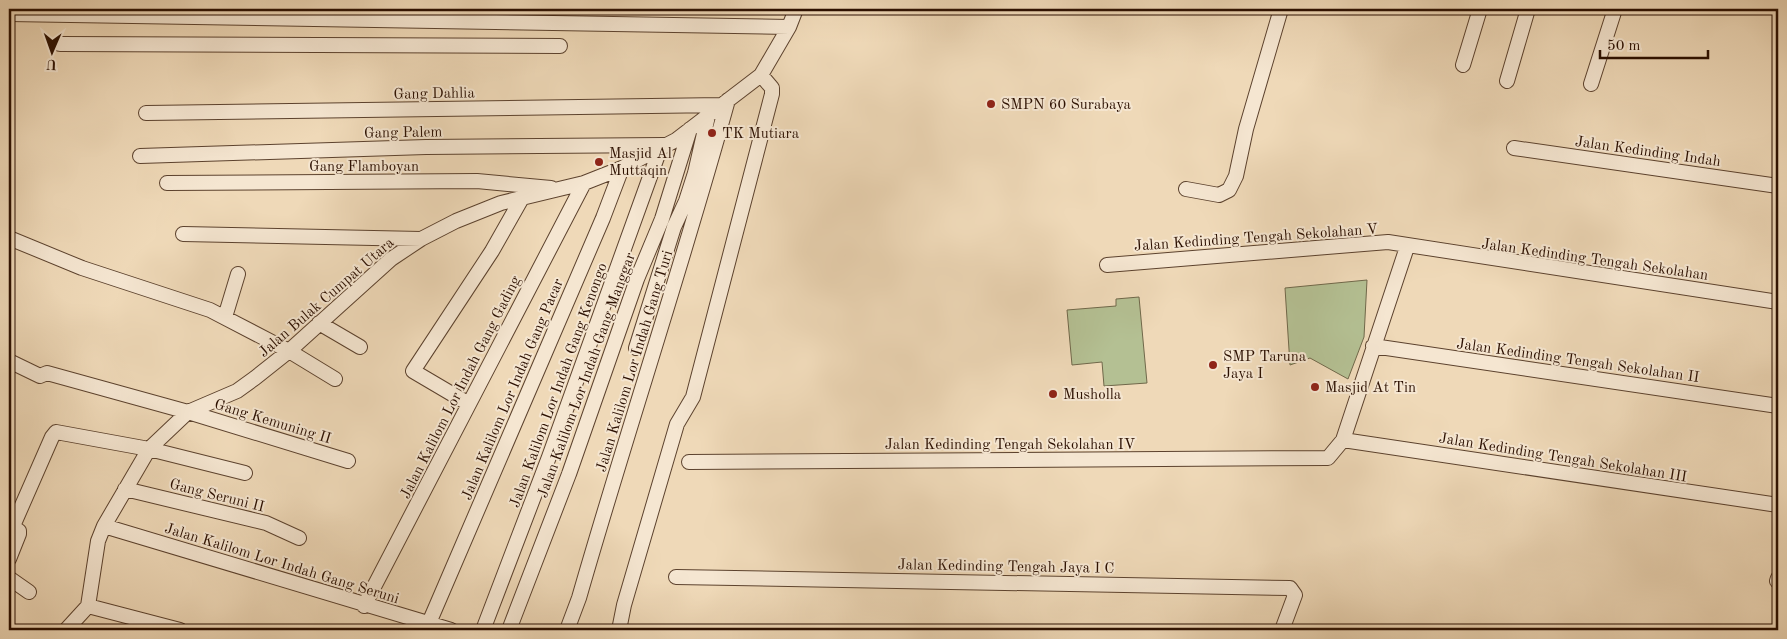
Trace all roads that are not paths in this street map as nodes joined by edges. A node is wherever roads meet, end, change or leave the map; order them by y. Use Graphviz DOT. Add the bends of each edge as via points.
graph roads {
  1 [pos="796,9"];
  2 [pos="1281,9"];
  3 [pos="1480,9"];
  4 [pos="1528,9"];
  5 [pos="1615,9"];
  6 [pos="9,14"];
  7 [pos="789,27"];
  8 [pos="60,44"];
  9 [pos="560,46"];
  10 [pos="1463,64"];
  11 [pos="761,76"];
  12 [pos="1507,81"];
  13 [pos="1591,84"];
  14 [pos="725,103"];
  15 [pos="146,113"];
  16 [pos="708,116"];
  17 [pos="690,129"];
  18 [pos="663,147"];
  19 [pos="1514,148"];
  20 [pos="140,156"];
  21 [pos="622,168"];
  22 [pos="167,183"];
  23 [pos="584,183"];
  24 [pos="1778,186"];
  25 [pos="560,188"];
  26 [pos="1186,189"];
  27 [pos="522,198"];
  28 [pos="183,234"];
  29 [pos="9,238"];
  30 [pos="421,239"];
  31 [pos="1407,247"];
  32 [pos="1107,264"];
  33 [pos="238,274"];
  34 [pos="1778,302"];
  35 [pos="225,317"];
  36 [pos="319,323"];
  37 [pos="1372,346"];
  38 [pos="360,347"];
  39 [pos="636,348"];
  40 [pos="289,351"];
  41 [pos="9,361"];
  42 [pos="335,379"];
  43 [pos="469,404"];
  44 [pos="1778,406"];
  45 [pos="188,412"];
  46 [pos="1343,440"];
  47 [pos="149,449"];
  48 [pos="348,461"];
  49 [pos="689,462"];
  50 [pos="245,473"];
  51 [pos="125,489"];
  52 [pos="1778,505"];
  53 [pos="11,525"];
  54 [pos="104,526"];
  55 [pos="298,538"];
  56 [pos="9,559"];
  57 [pos="676,577"];
  58 [pos="9,578"];
  59 [pos="30,592"];
  60 [pos="88,606"];
  61 [pos="364,606"];
  62 [pos="429,623"];
  63 [pos="66,630"];
  64 [pos="180,630"];
  65 [pos="450,630"];
  66 [pos="483,630"];
  67 [pos="509,630"];
  68 [pos="567,630"];
  69 [pos="619,630"];
  70 [pos="1282,630"];
  1 -- 7 [label="street, Jalan Bulak Cumpat Utara"];
  2 -- 26 [label="street" via="1246,129 1236,176 1228,190 1219,195"];
  3 -- 10 [label="street"];
  4 -- 12 [label="street"];
  5 -- 13 [label="street"];
  6 -- 7 [label="street"];
  7 -- 11 [label="street, Jalan Bulak Cumpat Utara"];
  8 -- 9 [label="street"];
  11 -- 14 [label="street, Jalan Bulak Cumpat Utara"];
  11 -- 69 [label="street" via="772,88 772,94 751,182 693,397 677,424"];
  14 -- 15 [label="street, Gang Dahlia"];
  14 -- 16 [label="street, Jalan Bulak Cumpat Utara"];
  14 -- 68 [label="street, Jalan Kalilom Lor Indah Gang Turi" via="696,216"];
  16 -- 17 [label="street, Jalan Bulak Cumpat Utara"];
  16 -- 39 [label="street" via="695,173 674,227"];
  17 -- 18 [label="street, Jalan Bulak Cumpat Utara"];
  17 -- 67 [label="street, Jalan Kalilom Lor Indah Gang Manggar" via="662,219"];
  18 -- 20 [label="street, Gang Palem" via="426,147"];
  18 -- 21 [label="street, Jalan Bulak Cumpat Utara"];
  18 -- 66 [label="street, Jalan Kalilom Lor Indah Gang Kenongo"];
  19 -- 24 [label="street, Jalan Kedinding Indah"];
  21 -- 23 [label="street, Jalan Bulak Cumpat Utara"];
  21 -- 62 [label="street, Jalan Kalilom Lor Indah Gang Pacar"];
  22 -- 25 [label="street, Gang Flamboyan" via="476,181"];
  23 -- 25 [label="street, Jalan Bulak Cumpat Utara"];
  23 -- 43 [label="street, Jalan Kalilom Lor Indah Gang Gading"];
  25 -- 27 [label="street, Jalan Bulak Cumpat Utara"];
  27 -- 30 [label="street, Jalan Bulak Cumpat Utara" via="456,221"];
  27 -- 43 [label="street" via="492,251 413,371"];
  28 -- 30 [label="street"];
  29 -- 35 [label="street" via="82,268"];
  30 -- 36 [label="street, Jalan Bulak Cumpat Utara" via="391,259"];
  31 -- 32 [label="street, Jalan Kedinding Tengah Sekolahan V" via="1388,242"];
  31 -- 34 [label="street, Jalan Kedinding Tengah Sekolahan"];
  31 -- 37 [label="street"];
  33 -- 35 [label="street"];
  35 -- 40 [label="street"];
  36 -- 38 [label="street"];
  36 -- 40 [label="street, Jalan Bulak Cumpat Utara"];
  37 -- 44 [label="street, Jalan Kedinding Tengah Sekolahan II"];
  37 -- 46 [label="street"];
  40 -- 42 [label="street"];
  40 -- 45 [label="street, Jalan Bulak Cumpat Utara" via="237,391"];
  41 -- 45 [label="street, Gang Kemuning II" via="44,374"];
  43 -- 61 [label="street, Jalan Kalilom Lor Indah Gang Gading"];
  45 -- 47 [label="street"];
  45 -- 48 [label="street, Gang Kemuning II"];
  46 -- 49 [label="street, Jalan Kedinding Tengah Sekolahan IV" via="1331,456 1316,458"];
  46 -- 52 [label="street, Jalan Kedinding Tengah Sekolahan III"];
  47 -- 50 [label="street"];
  47 -- 51 [label="street"];
  47 -- 53 [label="street" via="56,432"];
  51 -- 54 [label="street"];
  51 -- 55 [label="street, Gang Seruni II" via="266,523"];
  53 -- 56 [label="street" via="19,534"];
  54 -- 60 [label="street" via="98,541"];
  54 -- 61 [label="street, Jalan Kalilom Lor Indah Gang Seruni"];
  57 -- 70 [label="street, Jalan Kedinding Tengah Jaya I C" via="1290,588 1295,595"];
  58 -- 59 [label="street"];
  60 -- 63 [label="street"];
  60 -- 64 [label="street"];
  61 -- 62 [label="street, Jalan Kalilom Lor Indah Gang Seruni"];
  62 -- 65 [label="street, Jalan Kalilom Lor Indah Gang Seruni"];
}
